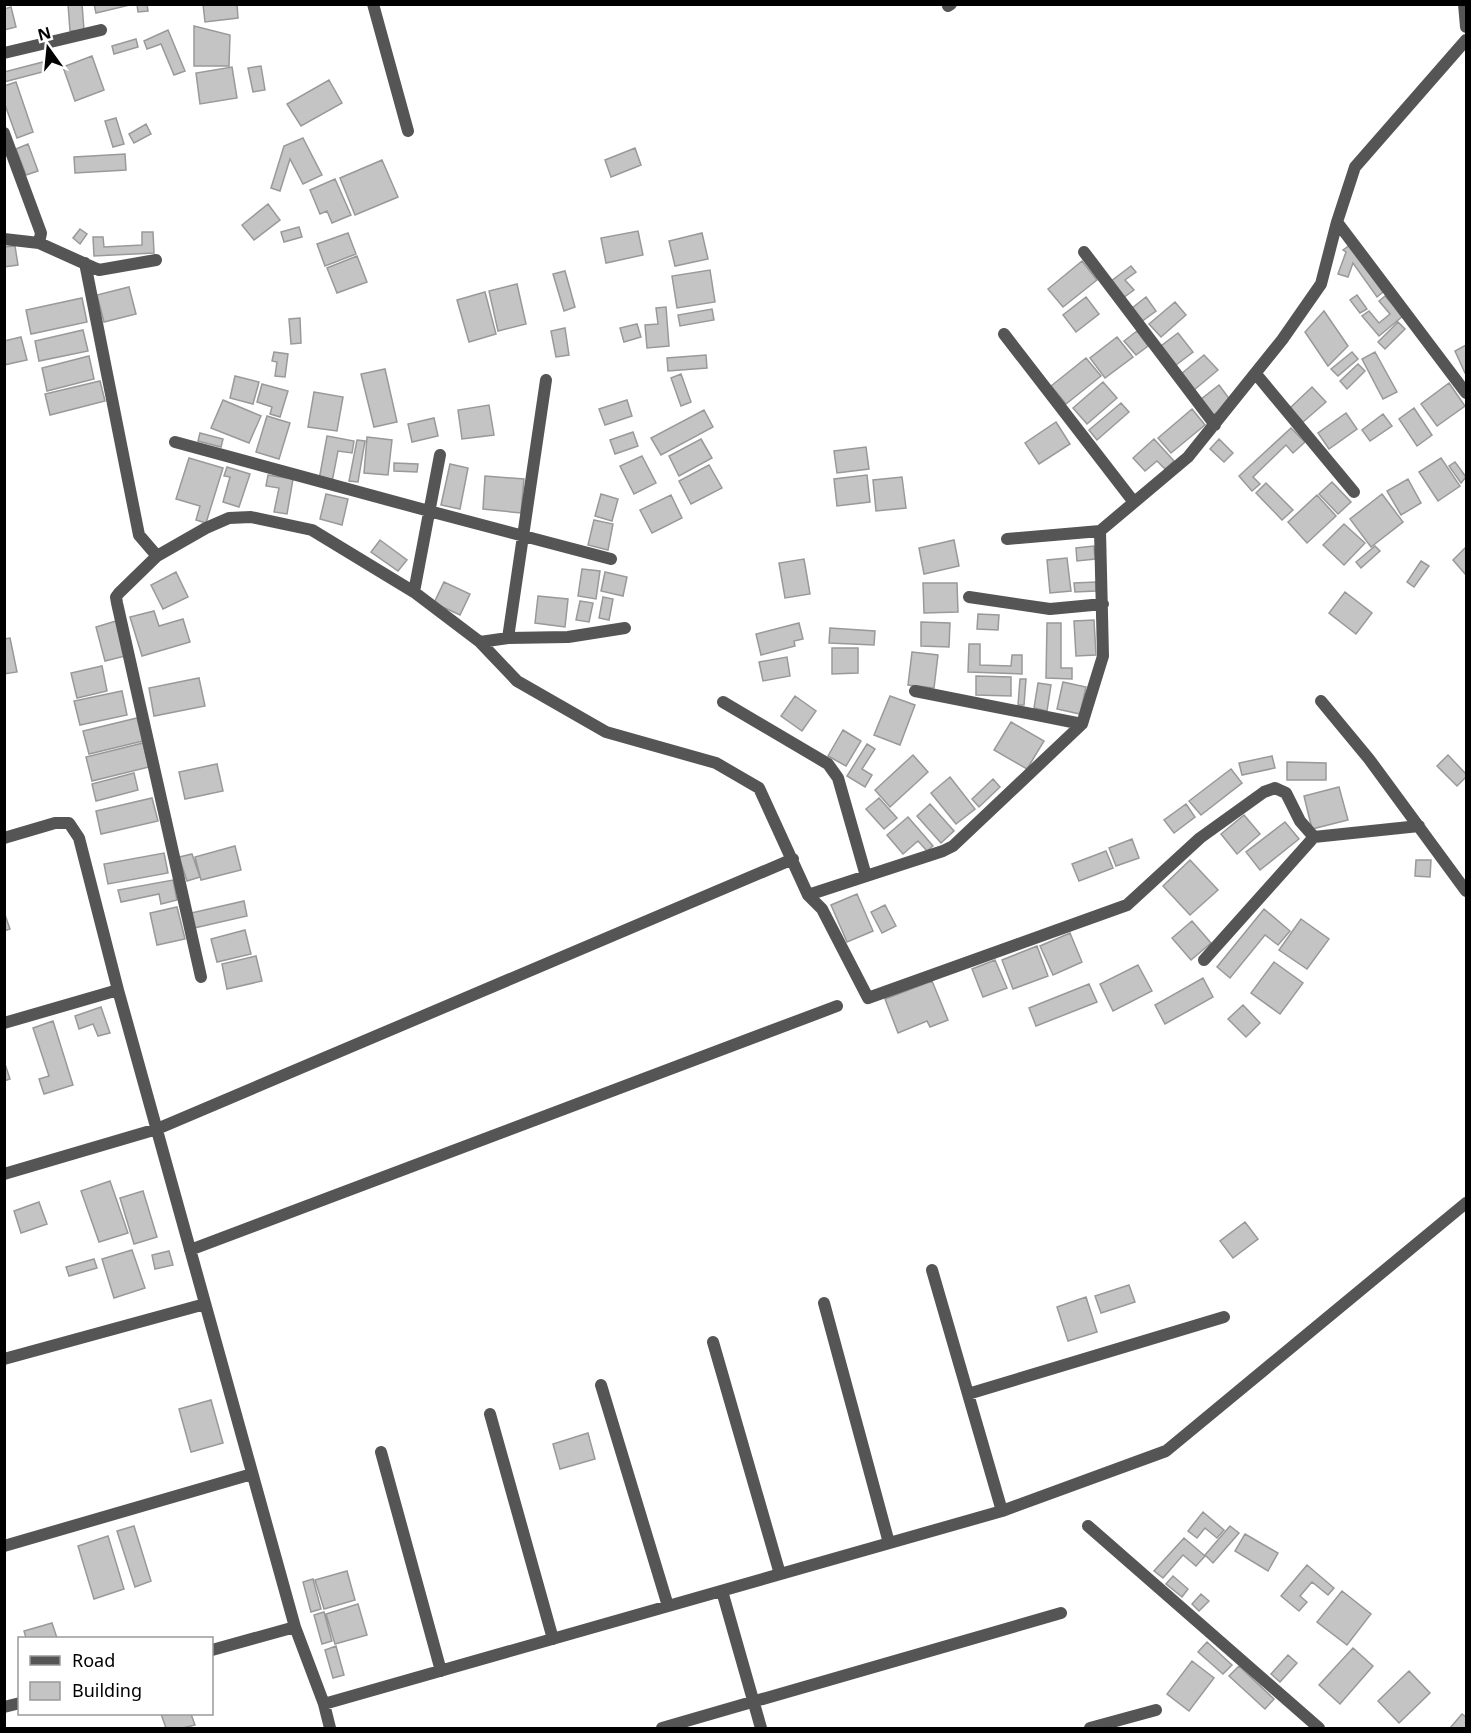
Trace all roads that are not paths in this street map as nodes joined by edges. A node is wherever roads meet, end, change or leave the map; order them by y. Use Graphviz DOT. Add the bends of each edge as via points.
graph roads {
  1 [pos="373,4"];
  2 [pos="1464,4"];
  3 [pos="1467,27"];
  4 [pos="101,30"];
  5 [pos="1467,40"];
  6 [pos="4,53"];
  7 [pos="408,130"];
  8 [pos="4,133"];
  9 [pos="1337,222"];
  10 [pos="4,239"];
  11 [pos="39,243"];
  12 [pos="1084,252"];
  13 [pos="156,260"];
  14 [pos="85,263"];
  15 [pos="1004,334"];
  16 [pos="1256,374"];
  17 [pos="546,380"];
  18 [pos="1467,393"];
  19 [pos="1215,425"];
  20 [pos="175,442"];
  21 [pos="440,455"];
  22 [pos="1354,492"];
  23 [pos="1133,501"];
  24 [pos="429,512"];
  25 [pos="1100,531"];
  26 [pos="522,536"];
  27 [pos="1007,539"];
  28 [pos="157,556"];
  29 [pos="611,559"];
  30 [pos="414,592"];
  31 [pos="969,597"];
  32 [pos="1103,604"];
  33 [pos="625,628"];
  34 [pos="508,638"];
  35 [pos="480,642"];
  36 [pos="915,691"];
  37 [pos="1321,701"];
  38 [pos="723,702"];
  39 [pos="1082,723"];
  40 [pos="1419,826"];
  41 [pos="1314,837"];
  42 [pos="4,838"];
  43 [pos="793,859"];
  44 [pos="867,876"];
  45 [pos="1467,891"];
  46 [pos="808,895"];
  47 [pos="1204,960"];
  48 [pos="201,977"];
  49 [pos="118,990"];
  50 [pos="837,1006"];
  51 [pos="4,1023"];
  52 [pos="157,1129"];
  53 [pos="4,1174"];
  54 [pos="1467,1203"];
  55 [pos="190,1250"];
  56 [pos="932,1270"];
  57 [pos="824,1303"];
  58 [pos="205,1304"];
  59 [pos="1224,1317"];
  60 [pos="713,1342"];
  61 [pos="4,1359"];
  62 [pos="601,1385"];
  63 [pos="968,1394"];
  64 [pos="490,1414"];
  65 [pos="381,1452"];
  66 [pos="252,1474"];
  67 [pos="1002,1511"];
  68 [pos="1088,1526"];
  69 [pos="889,1543"];
  70 [pos="4,1546"];
  71 [pos="780,1574"];
  72 [pos="722,1591"];
  73 [pos="668,1606"];
  74 [pos="1061,1613"];
  75 [pos="295,1627"];
  76 [pos="553,1639"];
  77 [pos="213,1650"];
  78 [pos="441,1671"];
  79 [pos="753,1702"];
  80 [pos="324,1704"];
  81 [pos="1156,1710"];
  82 [pos="330,1728"];
  83 [pos="662,1728"];
  84 [pos="760,1728"];
  85 [pos="1090,1728"];
  86 [pos="1319,1728"];
  1 -- 7 [label="street"];
  2 -- 3 [label="street"];
  4 -- 6 [label="street"];
  5 -- 9 [label="street" via="1355,167"];
  8 -- 11 [label="street" via="41,233"];
  9 -- 16 [label="street" via="1321,284"];
  9 -- 18 [label="street"];
  10 -- 11 [label="street"];
  11 -- 14 [label="street"];
  12 -- 19 [label="street"];
  13 -- 14 [label="street" via="99,270"];
  14 -- 28 [label="street" via="139,535"];
  15 -- 23 [label="street"];
  16 -- 19 [label="street"];
  16 -- 22 [label="street"];
  17 -- 26 [label="street"];
  19 -- 23 [label="street" via="1188,457"];
  20 -- 24 [label="street"];
  21 -- 24 [label="street"];
  23 -- 25 [label="street"];
  24 -- 26 [label="street"];
  24 -- 30 [label="street"];
  25 -- 27 [label="street"];
  25 -- 32 [label="street"];
  26 -- 29 [label="street"];
  26 -- 34 [label="street"];
  28 -- 30 [label="street" via="229,518 250,517 312,530"];
  28 -- 48 [label="street" via="116,597"];
  30 -- 35 [label="street"];
  31 -- 32 [label="street" via="1050,609"];
  32 -- 39 [label="street" via="1103,656"];
  33 -- 34 [label="street" via="568,637"];
  34 -- 35 [label="street"];
  35 -- 43 [label="street" via="518,681 606,732 716,763 759,788"];
  36 -- 39 [label="street"];
  37 -- 40 [label="street"];
  38 -- 44 [label="street" via="828,764 838,778"];
  39 -- 44 [label="street" via="953,846"];
  40 -- 41 [label="street"];
  40 -- 45 [label="street"];
  41 -- 46 [label="street" via="1300,821 1286,793 1275,788 1200,838 1127,905 867,998 822,909"];
  41 -- 47 [label="street"];
  42 -- 49 [label="street" via="55,823 69,823 79,838"];
  43 -- 46 [label="street"];
  43 -- 52 [label="street"];
  44 -- 46 [label="street"];
  49 -- 51 [label="street"];
  49 -- 52 [label="street"];
  50 -- 55 [label="street"];
  52 -- 53 [label="street"];
  52 -- 55 [label="street"];
  54 -- 67 [label="street" via="1166,1451"];
  55 -- 58 [label="street"];
  56 -- 63 [label="street"];
  57 -- 69 [label="street"];
  58 -- 61 [label="street"];
  58 -- 66 [label="street"];
  59 -- 63 [label="street"];
  60 -- 71 [label="street"];
  62 -- 73 [label="street"];
  63 -- 67 [label="street"];
  64 -- 76 [label="street"];
  65 -- 78 [label="street"];
  66 -- 70 [label="street"];
  66 -- 75 [label="street"];
  67 -- 69 [label="street"];
  68 -- 86 [label="street"];
  69 -- 71 [label="street"];
  71 -- 72 [label="street"];
  72 -- 73 [label="street"];
  72 -- 79 [label="street"];
  73 -- 76 [label="street"];
  74 -- 79 [label="street"];
  75 -- 77 [label="street"];
  75 -- 80 [label="street"];
  76 -- 78 [label="street"];
  78 -- 80 [label="street"];
  79 -- 83 [label="street"];
  79 -- 84 [label="street"];
  80 -- 82 [label="street"];
  81 -- 85 [label="street"];
}
